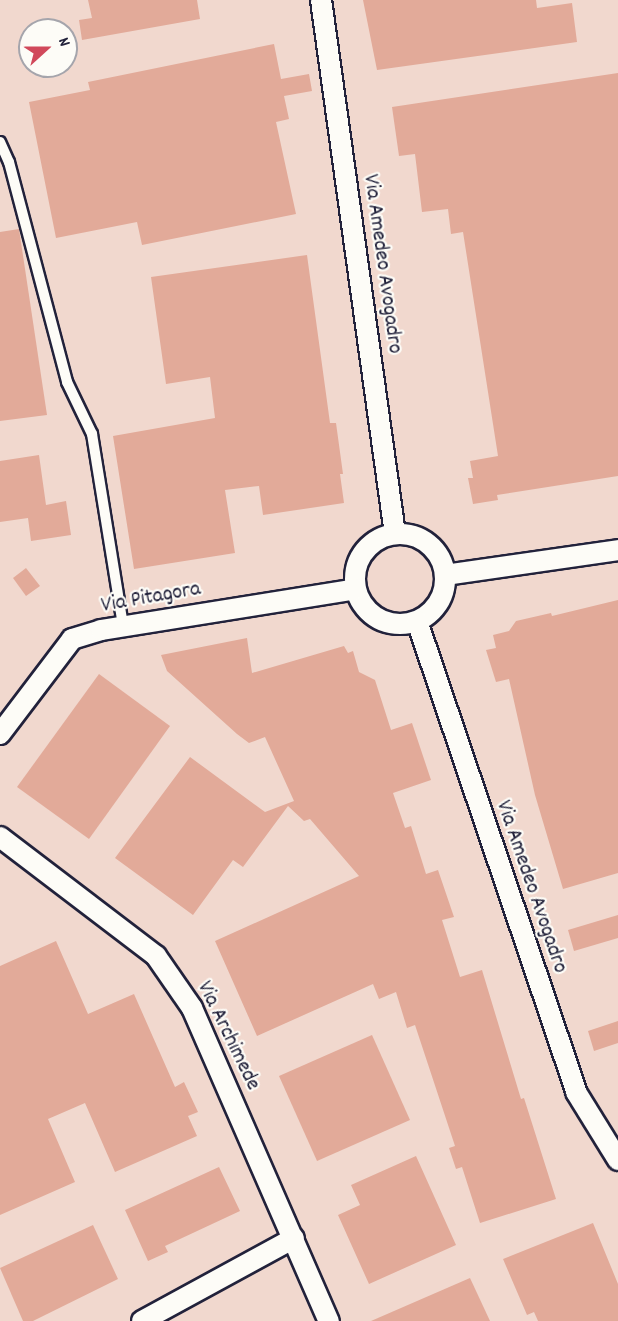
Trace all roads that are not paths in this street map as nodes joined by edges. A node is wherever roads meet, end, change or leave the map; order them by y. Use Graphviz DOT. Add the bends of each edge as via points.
graph roads {
  1 [pos="321,0"];
  2 [pos="0,142"];
  3 [pos="395,534"];
  4 [pos="618,550"];
  5 [pos="445,575"];
  6 [pos="356,589"];
  7 [pos="417,621"];
  8 [pos="123,626"];
  9 [pos="0,734"];
  10 [pos="0,837"];
  11 [pos="618,1160"];
  12 [pos="294,1238"];
  13 [pos="142,1321"];
  14 [pos="329,1321"];
  1 -- 3 [label="street, Via Amedeo Avogadro"];
  2 -- 8 [label="lane" via="9,162 68,382 92,434"];
  3 -- 5 [label="street" via="423,540 434,549"];
  3 -- 6 [label="street" via="368,546 359,559"];
  4 -- 5 [label="street"];
  5 -- 7 [label="street" via="438,603"];
  6 -- 7 [label="street" via="362,603 379,618 401,624"];
  6 -- 8 [label="street, Via Pitagora"];
  7 -- 11 [label="street, Via Amedeo Avogadro" via="576,1092"];
  8 -- 9 [label="street, Via Pitagora" via="72,639"];
  10 -- 12 [label="street, Via Archimede" via="156,956 192,1008"];
  12 -- 13 [label="street"];
  12 -- 14 [label="street, Via Archimede"];
}
